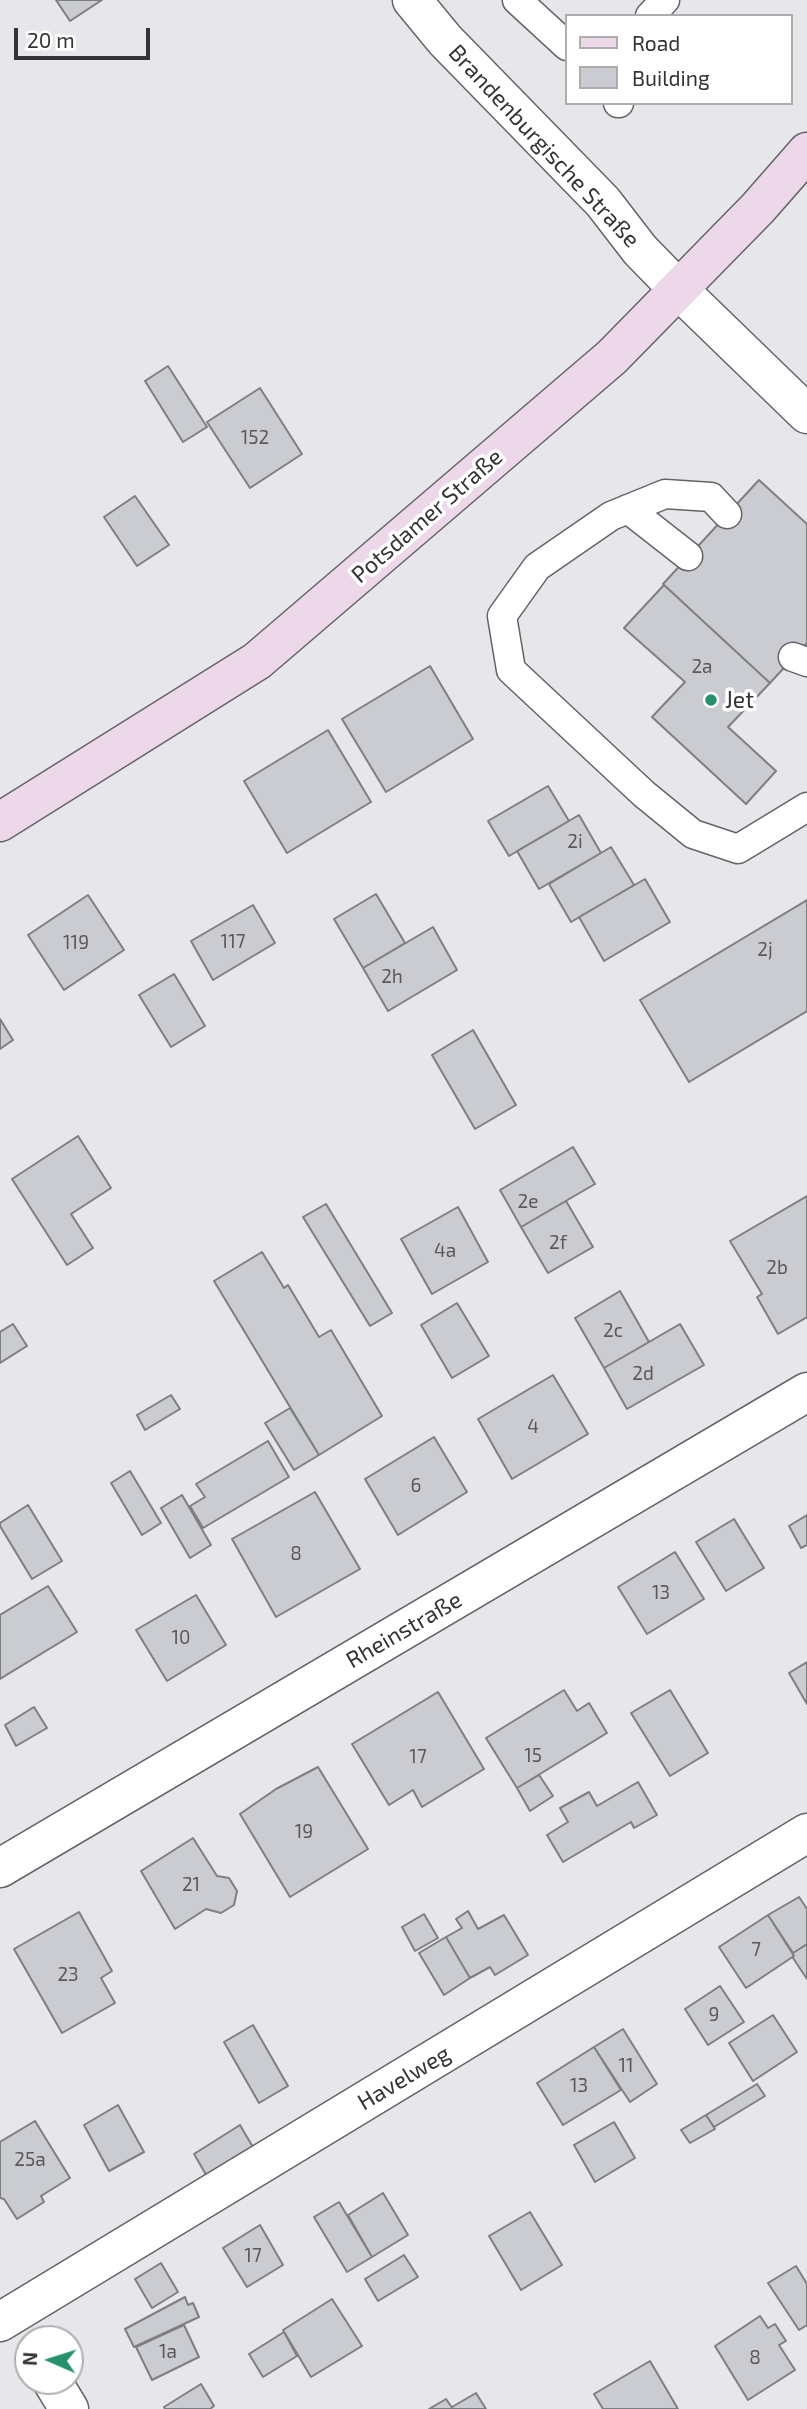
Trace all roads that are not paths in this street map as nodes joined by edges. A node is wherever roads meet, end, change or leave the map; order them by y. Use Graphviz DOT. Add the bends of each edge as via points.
graph roads {
  1 [pos="412,0"];
  2 [pos="517,0"];
  3 [pos="665,0"];
  4 [pos="652,14"];
  5 [pos="566,45"];
  6 [pos="807,152"];
  7 [pos="679,290"];
  8 [pos="807,414"];
  9 [pos="628,509"];
  10 [pos="727,514"];
  11 [pos="688,556"];
  12 [pos="807,807"];
  13 [pos="0,822"];
  14 [pos="807,1392"];
  15 [pos="807,1833"];
  16 [pos="0,1868"];
  17 [pos="10,2319"];
  1 -- 7 [label="street, Brandenburgische Straße" via="445,40 603,202"];
  2 -- 5 [label="lane"];
  3 -- 4 [label="lane"];
  6 -- 7 [label="main road, Potsdamer Straße"];
  7 -- 8 [label="street, Brandenburgische Straße"];
  7 -- 13 [label="main road, Potsdamer Straße" via="612,357 257,661"];
  9 -- 10 [label="lane" via="665,494 711,498"];
  9 -- 11 [label="lane"];
  9 -- 12 [label="lane" via="537,567 502,616 511,670 693,834 738,849"];
  14 -- 16 [label="street, Rheinstraße"];
  15 -- 17 [label="street, Havelweg"];
}
